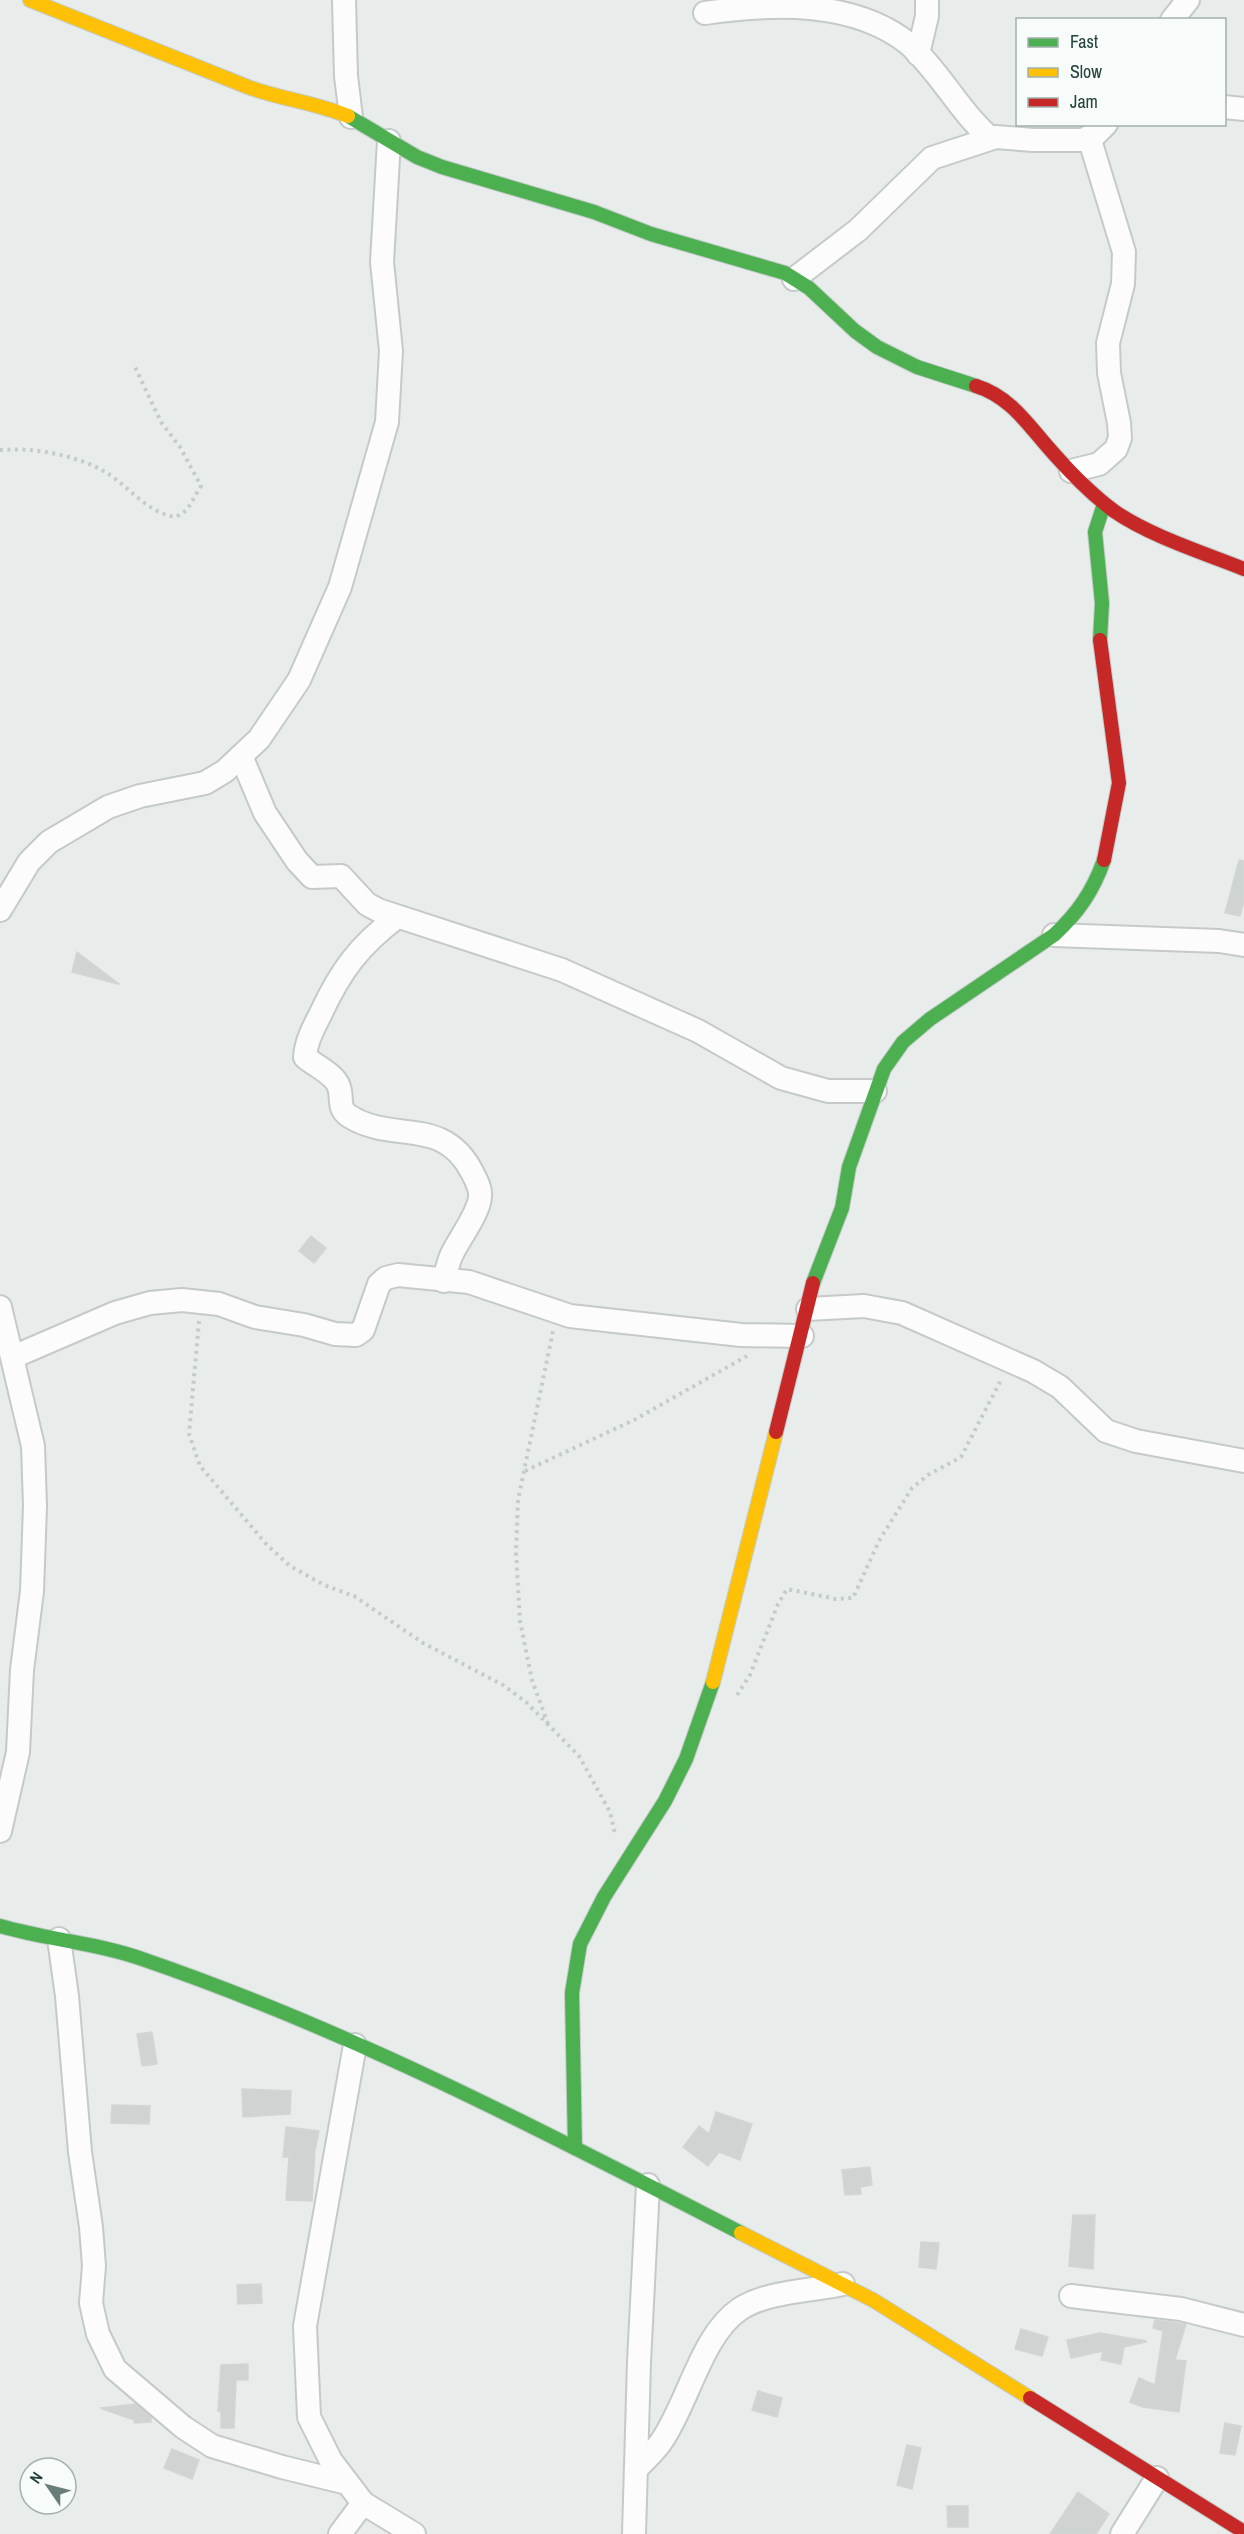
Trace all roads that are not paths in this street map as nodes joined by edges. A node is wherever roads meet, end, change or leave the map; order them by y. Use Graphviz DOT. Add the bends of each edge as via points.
graph roads {
  1 [pos="30,0"];
  2 [pos="344,0"];
  3 [pos="927,0"];
  4 [pos="1188,0"];
  5 [pos="705,13"];
  6 [pos="1174,18"];
  7 [pos="918,54"];
  8 [pos="1226,107"];
  9 [pos="1244,109"];
  10 [pos="351,117"];
  11 [pos="1097,131"];
  12 [pos="990,138"];
  13 [pos="389,141"];
  14 [pos="794,279"];
  15 [pos="1071,471"];
  16 [pos="1104,504"];
  17 [pos="1244,569"];
  18 [pos="241,756"];
  19 [pos="0,910"];
  20 [pos="397,917"];
  21 [pos="1054,935"];
  22 [pos="1244,945"];
  23 [pos="874,1091"];
  24 [pos="444,1281"];
  25 [pos="0,1307"];
  26 [pos="807,1309"];
  27 [pos="801,1336"];
  28 [pos="13,1357"];
  29 [pos="1244,1461"];
  30 [pos="0,1832"];
  31 [pos="0,1926"];
  32 [pos="59,1940"];
  33 [pos="355,2045"];
  34 [pos="575,2148"];
  35 [pos="648,2185"];
  36 [pos="843,2284"];
  37 [pos="1071,2296"];
  38 [pos="1244,2325"];
  39 [pos="636,2469"];
  40 [pos="1157,2478"];
  41 [pos="347,2483"];
  42 [pos="363,2503"];
  43 [pos="1244,2532"];
  44 [pos="340,2534"];
  45 [pos="414,2534"];
  46 [pos="634,2534"];
  47 [pos="1122,2534"];
  1 -- 10 [label="street" via="248,87 282,99 324,106"];
  2 -- 10 [label="street"];
  3 -- 7 [label="street"];
  4 -- 6 [label="street"];
  5 -- 7 [label="street" via="745,7 817,5 846,10 878,21"];
  7 -- 12 [label="street" via="971,122"];
  8 -- 9 [label="street"];
  10 -- 13 [label="street"];
  11 -- 12 [label="street" via="1062,140"];
  11 -- 15 [label="street" via="1124,252 1123,284 1108,343 1108,373 1120,438 1109,457 1099,464"];
  12 -- 14 [label="street" via="932,158 858,230"];
  13 -- 14 [label="street" via="442,167 594,212 651,234 754,262"];
  13 -- 18 [label="street" via="382,262 391,351 387,422 340,587 300,680 260,739"];
  14 -- 15 [label="street" via="878,347 918,367 990,390 1010,403"];
  15 -- 16 [label="street"];
  16 -- 17 [label="street" via="1143,527"];
  16 -- 21 [label="street" via="1095,532 1095,550 1102,603 1099,636 1119,783 1117,802 1098,876 1088,897"];
  18 -- 19 [label="street" via="205,783 108,807 49,842 29,862"];
  18 -- 20 [label="street" via="265,813 304,870 312,877 341,876 367,904"];
  20 -- 23 [label="street" via="562,970 699,1031 781,1078 828,1091"];
  20 -- 24 [label="street" via="376,933 338,977 311,1033 305,1057 334,1079 342,1110 363,1124 435,1138 452,1144 462,1154 481,1189 480,1200 450,1257"];
  21 -- 22 [label="street"];
  21 -- 23 [label="street" via="930,1019 903,1042"];
  23 -- 26 [label="street" via="849,1167 842,1208 816,1273"];
  24 -- 27 [label="street" via="469,1282 557,1312 629,1325"];
  24 -- 28 [label="street" via="398,1275 386,1278 379,1284 363,1329 356,1335 255,1317 219,1304 182,1300 150,1303 115,1313"];
  25 -- 28 [label="street"];
  26 -- 27 [label="street"];
  26 -- 29 [label="street" via="864,1306 902,1312 1060,1387 1106,1431 1136,1442"];
  27 -- 34 [label="street" via="711,1690 686,1759 580,1944 572,1993"];
  28 -- 30 [label="street" via="33,1446 35,1506 18,1752"];
  31 -- 32 [label="street"];
  32 -- 33 [label="street" via="96,1945 143,1959 246,1996"];
  32 -- 41 [label="street" via="91,2227 91,2303 98,2334 115,2368 183,2427 212,2445"];
  33 -- 34 [label="street"];
  33 -- 41 [label="street" via="305,2326 309,2417"];
  34 -- 35 [label="street"];
  35 -- 36 [label="street"];
  35 -- 39 [label="street"];
  36 -- 39 [label="street" via="772,2297 742,2308 726,2320 660,2443"];
  36 -- 40 [label="street"];
  37 -- 38 [label="street" via="1181,2309"];
  39 -- 46 [label="street"];
  40 -- 43 [label="street"];
  40 -- 47 [label="street"];
  41 -- 42 [label="street"];
  42 -- 44 [label="street"];
  42 -- 45 [label="street"];
}
